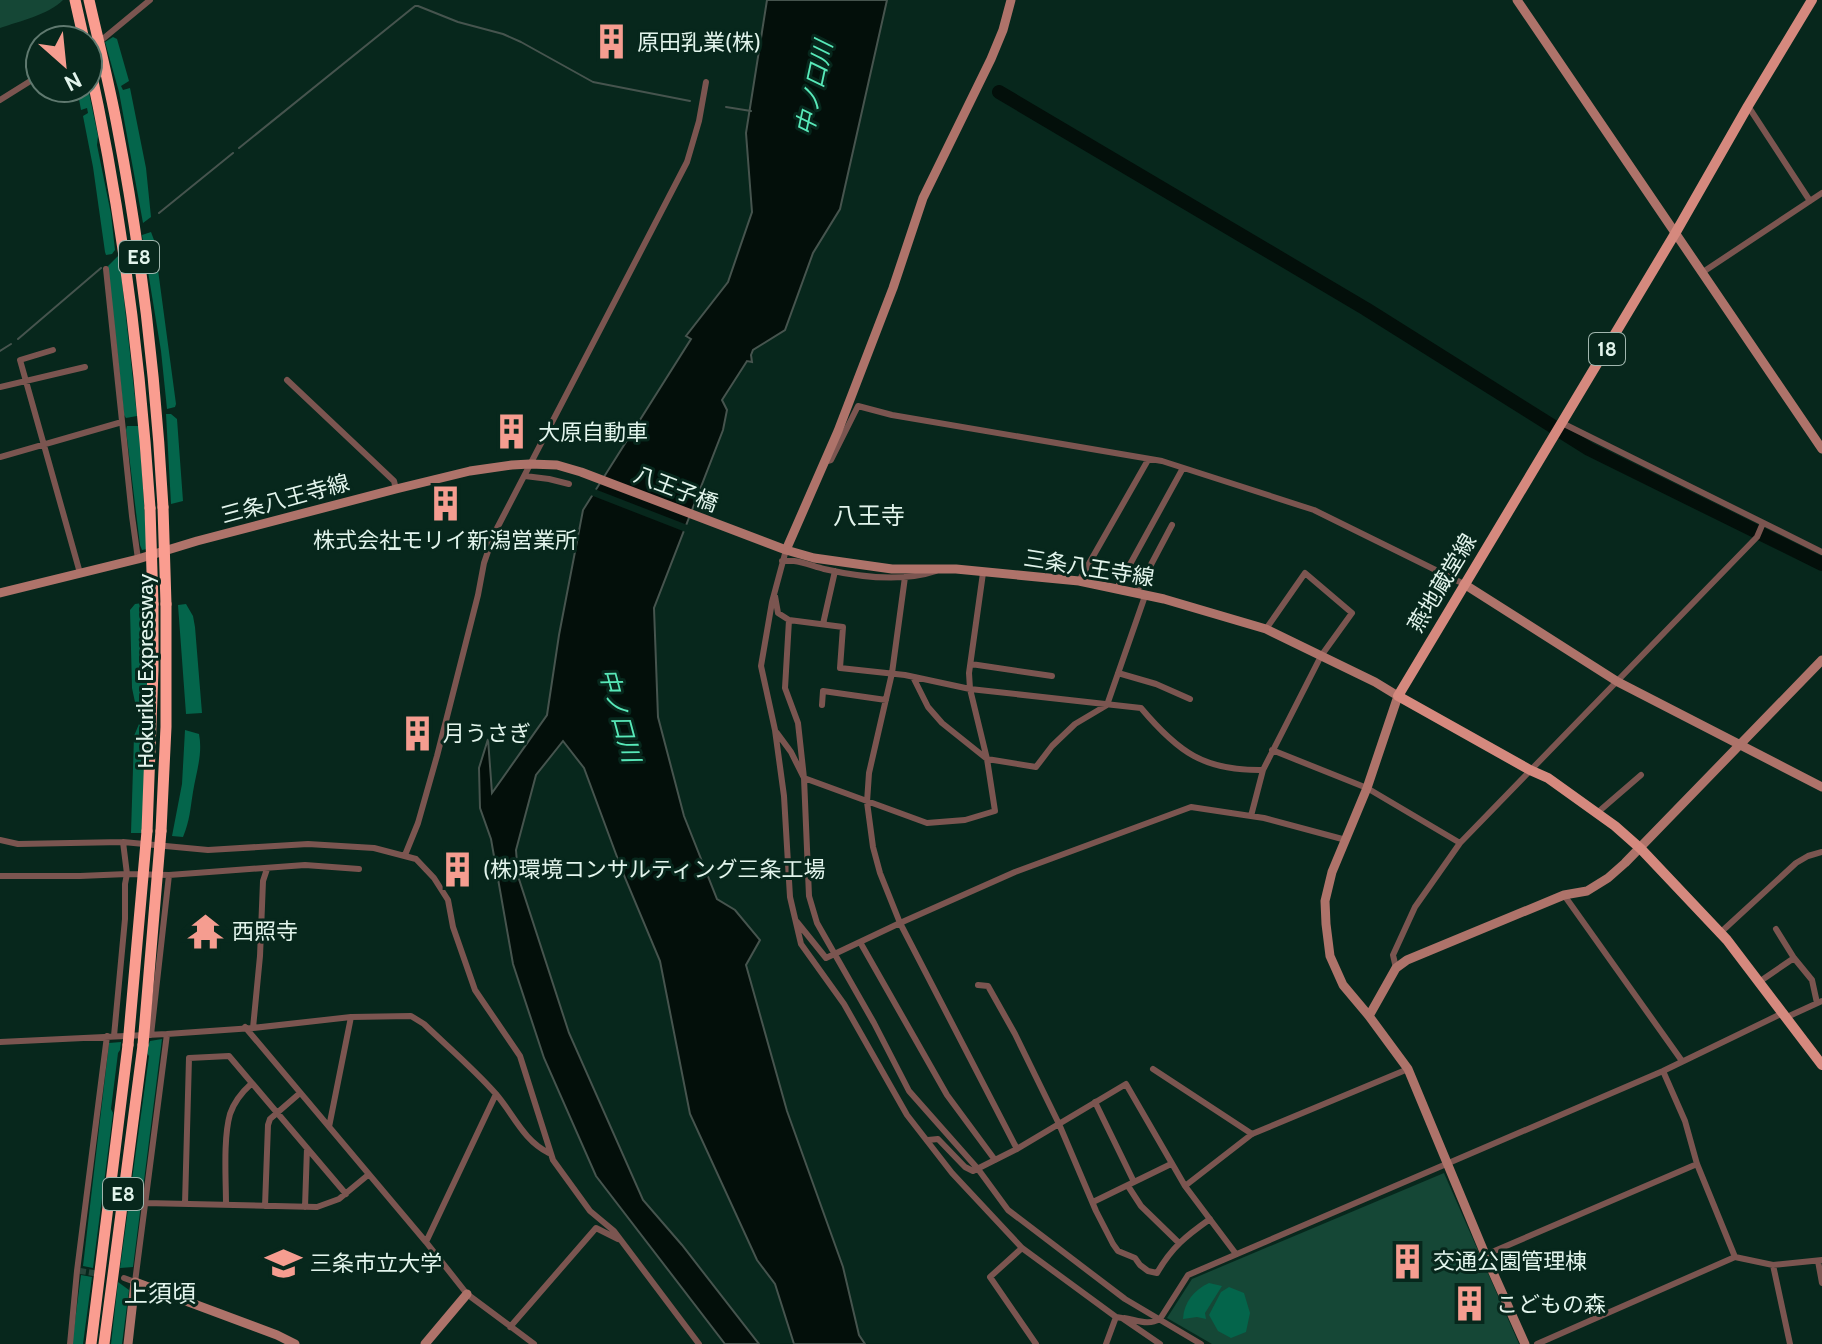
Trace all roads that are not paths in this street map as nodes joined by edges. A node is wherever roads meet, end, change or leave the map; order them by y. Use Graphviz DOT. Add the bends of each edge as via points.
graph roads {
  1 [pos="75,0"];
  2 [pos="150,0"];
  3 [pos="1011,0"];
  4 [pos="1517,0"];
  5 [pos="1812,0"];
  6 [pos="90,5"];
  7 [pos="81,24"];
  8 [pos="104,38"];
  9 [pos="706,82"];
  10 [pos="24,85"];
  11 [pos="0,100"];
  12 [pos="98,104"];
  13 [pos="1748,106"];
  14 [pos="1822,193"];
  15 [pos="1810,201"];
  16 [pos="1676,232"];
  17 [pos="106,269"];
  18 [pos="1703,272"];
  19 [pos="53,350"];
  20 [pos="85,367"];
  21 [pos="287,380"];
  22 [pos="26,381"];
  23 [pos="0,387"];
  24 [pos="122,422"];
  25 [pos="1562,423"];
  26 [pos="43,445"];
  27 [pos="1822,449"];
  28 [pos="0,457"];
  29 [pos="1148,460"];
  30 [pos="824,462"];
  31 [pos="530,464"];
  32 [pos="1183,468"];
  33 [pos="581,472"];
  34 [pos="525,476"];
  35 [pos="569,484"];
  36 [pos="396,489"];
  37 [pos="1763,523"];
  38 [pos="1172,525"];
  39 [pos="758,539"];
  40 [pos="786,550"];
  41 [pos="1822,552"];
  42 [pos="138,559"];
  43 [pos="782,561"];
  44 [pos="944,569"];
  45 [pos="835,571"];
  46 [pos="80,573"];
  47 [pos="983,573"];
  48 [pos="905,577"];
  49 [pos="1079,581"];
  50 [pos="1464,584"];
  51 [pos="1117,588"];
  52 [pos="0,593"];
  53 [pos="774,594"];
  54 [pos="1140,595"];
  55 [pos="789,620"];
  56 [pos="823,624"];
  57 [pos="1266,629"];
  58 [pos="1321,656"];
  59 [pos="1822,660"];
  60 [pos="971,664"];
  61 [pos="892,673"];
  62 [pos="1118,673"];
  63 [pos="913,676"];
  64 [pos="1052,676"];
  65 [pos="1618,682"];
  66 [pos="970,689"];
  67 [pos="1398,696"];
  68 [pos="1190,699"];
  69 [pos="886,700"];
  70 [pos="822,705"];
  71 [pos="1107,705"];
  72 [pos="775,730"];
  73 [pos="1741,745"];
  74 [pos="1272,750"];
  75 [pos="987,759"];
  76 [pos="1263,770"];
  77 [pos="1530,770"];
  78 [pos="1641,775"];
  79 [pos="804,778"];
  80 [pos="1820,785"];
  81 [pos="1367,788"];
  82 [pos="867,802"];
  83 [pos="1597,813"];
  84 [pos="1251,816"];
  85 [pos="0,840"];
  86 [pos="1346,840"];
  87 [pos="123,842"];
  88 [pos="1460,843"];
  89 [pos="1641,849"];
  90 [pos="1822,852"];
  91 [pos="405,855"];
  92 [pos="267,869"];
  93 [pos="359,869"];
  94 [pos="127,874"];
  95 [pos="169,875"];
  96 [pos="0,876"];
  97 [pos="1564,895"];
  98 [pos="796,920"];
  99 [pos="900,923"];
  100 [pos="1776,929"];
  101 [pos="1720,933"];
  102 [pos="860,942"];
  103 [pos="835,954"];
  104 [pos="1794,958"];
  105 [pos="1396,968"];
  106 [pos="1759,982"];
  107 [pos="978,985"];
  108 [pos="1820,1002"];
  109 [pos="1785,1015"];
  110 [pos="1369,1016"];
  111 [pos="351,1017"];
  112 [pos="245,1027"];
  113 [pos="253,1028"];
  114 [pos="167,1034"];
  115 [pos="151,1035"];
  116 [pos="111,1036"];
  117 [pos="0,1042"];
  118 [pos="1682,1061"];
  119 [pos="1822,1065"];
  120 [pos="1153,1069"];
  121 [pos="1408,1069"];
  122 [pos="1663,1071"];
  123 [pos="252,1083"];
  124 [pos="300,1093"];
  125 [pos="496,1094"];
  126 [pos="1095,1102"];
  127 [pos="277,1113"];
  128 [pos="1059,1124"];
  129 [pos="329,1128"];
  130 [pos="1252,1134"];
  131 [pos="927,1140"];
  132 [pos="307,1148"];
  133 [pos="1017,1149"];
  134 [pos="550,1153"];
  135 [pos="995,1160"];
  136 [pos="1447,1163"];
  137 [pos="1171,1164"];
  138 [pos="1697,1164"];
  139 [pos="978,1169"];
  140 [pos="368,1175"];
  141 [pos="1131,1184"];
  142 [pos="1185,1186"];
  143 [pos="346,1194"];
  144 [pos="1093,1202"];
  145 [pos="145,1203"];
  146 [pos="185,1204"];
  147 [pos="226,1205"];
  148 [pos="265,1206"];
  149 [pos="305,1207"];
  150 [pos="1210,1219"];
  151 [pos="622,1241"];
  152 [pos="426,1242"];
  153 [pos="1179,1243"];
  154 [pos="1022,1248"];
  155 [pos="1236,1254"];
  156 [pos="1485,1255"];
  157 [pos="1735,1257"];
  158 [pos="1820,1260"];
  159 [pos="1773,1265"];
  160 [pos="124,1278"];
  161 [pos="135,1282"];
  162 [pos="1822,1283"];
  163 [pos="467,1294"];
  164 [pos="1119,1317"];
  165 [pos="1160,1319"];
  166 [pos="510,1327"];
  167 [pos="70,1344"];
  168 [pos="91,1344"];
  169 [pos="104,1344"];
  170 [pos="128,1344"];
  171 [pos="295,1344"];
  172 [pos="425,1344"];
  173 [pos="534,1344"];
  174 [pos="699,1344"];
  175 [pos="1036,1344"];
  176 [pos="1106,1344"];
  177 [pos="1160,1344"];
  178 [pos="1201,1344"];
  179 [pos="1525,1344"];
  180 [pos="1537,1344"];
  181 [pos="1790,1344"];
  1 -- 7 [label="highway"];
  2 -- 8 [label="street"];
  3 -- 30 [label="street" via="991,59 923,198"];
  4 -- 16 [label="street"];
  5 -- 13 [label="main road, 燕地蔵堂線 / 18"];
  6 -- 169 [label="highway, Hokuriku Expressway / E8, bridge" via="118,129 142,275 158,424 166,604 161,831 143,1045"];
  9 -- 31 [label="street" via="687,162"];
  10 -- 11 [label="street"];
  12 -- 168 [label="highway, Hokuriku Expressway / E8, bridge" via="130,290 145,438 153,670 141,914"];
  13 -- 15 [label="street"];
  13 -- 16 [label="main road, 燕地蔵堂線 / 18"];
  14 -- 15 [label="street"];
  15 -- 18 [label="street"];
  16 -- 18 [label="street"];
  16 -- 25 [label="main road, 燕地蔵堂線 / 18"];
  17 -- 24 [label="street"];
  18 -- 27 [label="street"];
  19 -- 22 [label="street" via="20,360"];
  20 -- 22 [label="street"];
  21 -- 36 [label="street" via="394,481"];
  22 -- 23 [label="street"];
  22 -- 26 [label="street"];
  24 -- 26 [label="street"];
  24 -- 42 [label="street"];
  25 -- 37 [label="street"];
  25 -- 50 [label="main road, 燕地蔵堂線 / 18"];
  26 -- 28 [label="street"];
  26 -- 46 [label="street"];
  29 -- 30 [label="street" via="858,406 831,460"];
  29 -- 32 [label="street"];
  29 -- 49 [label="street"];
  30 -- 40 [label="street"];
  31 -- 33 [label="street, 三条八王寺線"];
  31 -- 34 [label="street"];
  31 -- 36 [label="street, 三条八王寺線" via="470,471"];
  32 -- 50 [label="street" via="1314,510"];
  32 -- 51 [label="street"];
  33 -- 39 [label="street, 八王子橋"];
  34 -- 35 [label="street"];
  34 -- 91 [label="street" via="484,563 437,756"];
  36 -- 42 [label="street, 三条八王寺線"];
  37 -- 41 [label="street"];
  37 -- 65 [label="street" via="1757,537"];
  38 -- 54 [label="street"];
  39 -- 40 [label="street, 三条八王寺線"];
  40 -- 43 [label="street"];
  40 -- 44 [label="street, 三条八王寺線" via="892,569"];
  42 -- 46 [label="street, 三条八王寺線"];
  43 -- 45 [label="street"];
  43 -- 53 [label="street"];
  44 -- 47 [label="street, 三条八王寺線"];
  44 -- 48 [label="street"];
  45 -- 48 [label="street"];
  45 -- 56 [label="street"];
  46 -- 52 [label="street, 三条八王寺線"];
  47 -- 49 [label="street, 三条八王寺線"];
  47 -- 60 [label="street"];
  48 -- 61 [label="street"];
  49 -- 51 [label="street, 三条八王寺線"];
  50 -- 65 [label="street"];
  50 -- 67 [label="main road, 燕地蔵堂線 / 18"];
  51 -- 54 [label="street, 三条八王寺線"];
  53 -- 55 [label="street" via="778,613"];
  53 -- 72 [label="street" via="761,666"];
  54 -- 57 [label="street, 三条八王寺線"];
  54 -- 62 [label="street"];
  55 -- 56 [label="street"];
  55 -- 79 [label="street" via="785,688 798,723"];
  56 -- 61 [label="street" via="843,627 840,668"];
  57 -- 58 [label="street, 三条八王寺線"];
  57 -- 58 [label="street" via="1305,573 1352,613"];
  58 -- 67 [label="street, 三条八王寺線"];
  58 -- 74 [label="street"];
  59 -- 73 [label="street"];
  60 -- 64 [label="street"];
  60 -- 66 [label="street"];
  61 -- 63 [label="street"];
  61 -- 69 [label="street"];
  62 -- 68 [label="street"];
  62 -- 71 [label="street"];
  63 -- 66 [label="street"];
  63 -- 75 [label="street" via="942,723"];
  65 -- 73 [label="street"];
  65 -- 77 [label="street"];
  66 -- 71 [label="street"];
  66 -- 75 [label="street"];
  67 -- 77 [label="main road"];
  67 -- 81 [label="street"];
  69 -- 70 [label="street" via="823,691"];
  69 -- 82 [label="street"];
  71 -- 75 [label="street" via="1075,724 1036,767"];
  71 -- 76 [label="street" via="1141,708 1190,756 1223,767"];
  72 -- 79 [label="street"];
  72 -- 98 [label="street"];
  73 -- 80 [label="street"];
  73 -- 89 [label="street"];
  74 -- 76 [label="street"];
  74 -- 81 [label="street"];
  75 -- 82 [label="street" via="995,811 927,823"];
  76 -- 84 [label="street"];
  77 -- 83 [label="main road"];
  77 -- 88 [label="street"];
  78 -- 83 [label="street"];
  79 -- 82 [label="street"];
  79 -- 103 [label="street" via="809,896"];
  81 -- 86 [label="street"];
  81 -- 88 [label="street"];
  82 -- 99 [label="street" via="880,873"];
  83 -- 89 [label="main road"];
  84 -- 86 [label="street"];
  84 -- 99 [label="street" via="1191,807 1015,872"];
  85 -- 87 [label="street"];
  86 -- 110 [label="street" via="1325,901 1330,956 1343,985"];
  87 -- 91 [label="street" via="208,850 308,844"];
  87 -- 94 [label="street"];
  88 -- 105 [label="street" via="1415,907 1393,955"];
  89 -- 97 [label="street" via="1587,891"];
  89 -- 101 [label="main road"];
  90 -- 101 [label="street" via="1796,863"];
  91 -- 134 [label="street" via="416,859 448,900 475,990 520,1056"];
  92 -- 93 [label="street"];
  92 -- 95 [label="street"];
  92 -- 113 [label="street"];
  94 -- 95 [label="street"];
  94 -- 96 [label="street"];
  94 -- 116 [label="street"];
  95 -- 115 [label="street"];
  97 -- 105 [label="street"];
  97 -- 118 [label="street"];
  98 -- 103 [label="street" via="826,958"];
  98 -- 131 [label="street" via="801,944"];
  99 -- 102 [label="street"];
  99 -- 133 [label="street"];
  100 -- 104 [label="street"];
  101 -- 106 [label="main road"];
  102 -- 103 [label="street"];
  102 -- 135 [label="street" via="947,1095"];
  103 -- 139 [label="street" via="909,1091"];
  104 -- 106 [label="street"];
  104 -- 108 [label="street" via="1812,980"];
  105 -- 110 [label="street"];
  106 -- 109 [label="main road"];
  107 -- 128 [label="street" via="988,986"];
  108 -- 109 [label="street"];
  109 -- 118 [label="street"];
  109 -- 119 [label="main road"];
  110 -- 121 [label="street"];
  111 -- 113 [label="street"];
  111 -- 125 [label="street" via="411,1016"];
  111 -- 129 [label="street"];
  112 -- 113 [label="street"];
  112 -- 114 [label="street"];
  112 -- 124 [label="street"];
  114 -- 115 [label="street"];
  114 -- 145 [label="street"];
  115 -- 116 [label="street"];
  116 -- 117 [label="street"];
  116 -- 167 [label="street"];
  118 -- 122 [label="street"];
  120 -- 130 [label="street"];
  121 -- 130 [label="street"];
  121 -- 136 [label="street"];
  122 -- 136 [label="street"];
  122 -- 138 [label="street"];
  123 -- 127 [label="street"];
  123 -- 146 [label="street" via="229,1056 189,1058"];
  123 -- 147 [label="street" via="231,1113"];
  124 -- 127 [label="street"];
  124 -- 129 [label="street"];
  125 -- 134 [label="street" via="524,1134"];
  125 -- 152 [label="street"];
  126 -- 128 [label="street"];
  126 -- 137 [label="street" via="1126,1084"];
  126 -- 141 [label="street"];
  127 -- 132 [label="street"];
  127 -- 148 [label="street" via="267,1133"];
  128 -- 133 [label="street"];
  128 -- 144 [label="street"];
  129 -- 140 [label="street"];
  130 -- 142 [label="street"];
  131 -- 139 [label="street" via="938,1139 965,1167"];
  131 -- 154 [label="street"];
  132 -- 143 [label="street"];
  132 -- 149 [label="street"];
  133 -- 135 [label="street"];
  134 -- 151 [label="street" via="590,1211"];
  135 -- 139 [label="street"];
  136 -- 155 [label="street"];
  136 -- 156 [label="street"];
  137 -- 141 [label="street"];
  137 -- 142 [label="street"];
  138 -- 156 [label="street"];
  138 -- 157 [label="street"];
  139 -- 165 [label="street" via="1023,1224"];
  140 -- 143 [label="street"];
  140 -- 152 [label="street"];
  141 -- 144 [label="street"];
  141 -- 153 [label="street" via="1141,1206"];
  142 -- 150 [label="street"];
  143 -- 149 [label="street" via="332,1203"];
  144 -- 153 [label="street" via="1118,1251 1148,1271 1157,1273"];
  145 -- 146 [label="street"];
  145 -- 161 [label="street"];
  146 -- 147 [label="street"];
  147 -- 148 [label="street"];
  148 -- 149 [label="street"];
  150 -- 153 [label="street"];
  150 -- 155 [label="street"];
  151 -- 166 [label="street" via="596,1228"];
  151 -- 174 [label="street"];
  152 -- 163 [label="street"];
  154 -- 164 [label="street"];
  154 -- 175 [label="street" via="990,1277"];
  155 -- 165 [label="street" via="1188,1275"];
  156 -- 179 [label="street"];
  157 -- 159 [label="street"];
  157 -- 180 [label="street"];
  158 -- 159 [label="street"];
  158 -- 162 [label="street"];
  159 -- 181 [label="street"];
  160 -- 161 [label="street"];
  161 -- 170 [label="street"];
  161 -- 171 [label="street"];
  163 -- 166 [label="street"];
  163 -- 172 [label="street"];
  164 -- 165 [label="street" via="1147,1324"];
  164 -- 176 [label="street"];
  164 -- 177 [label="street"];
  165 -- 178 [label="street"];
  166 -- 173 [label="street"];
}
